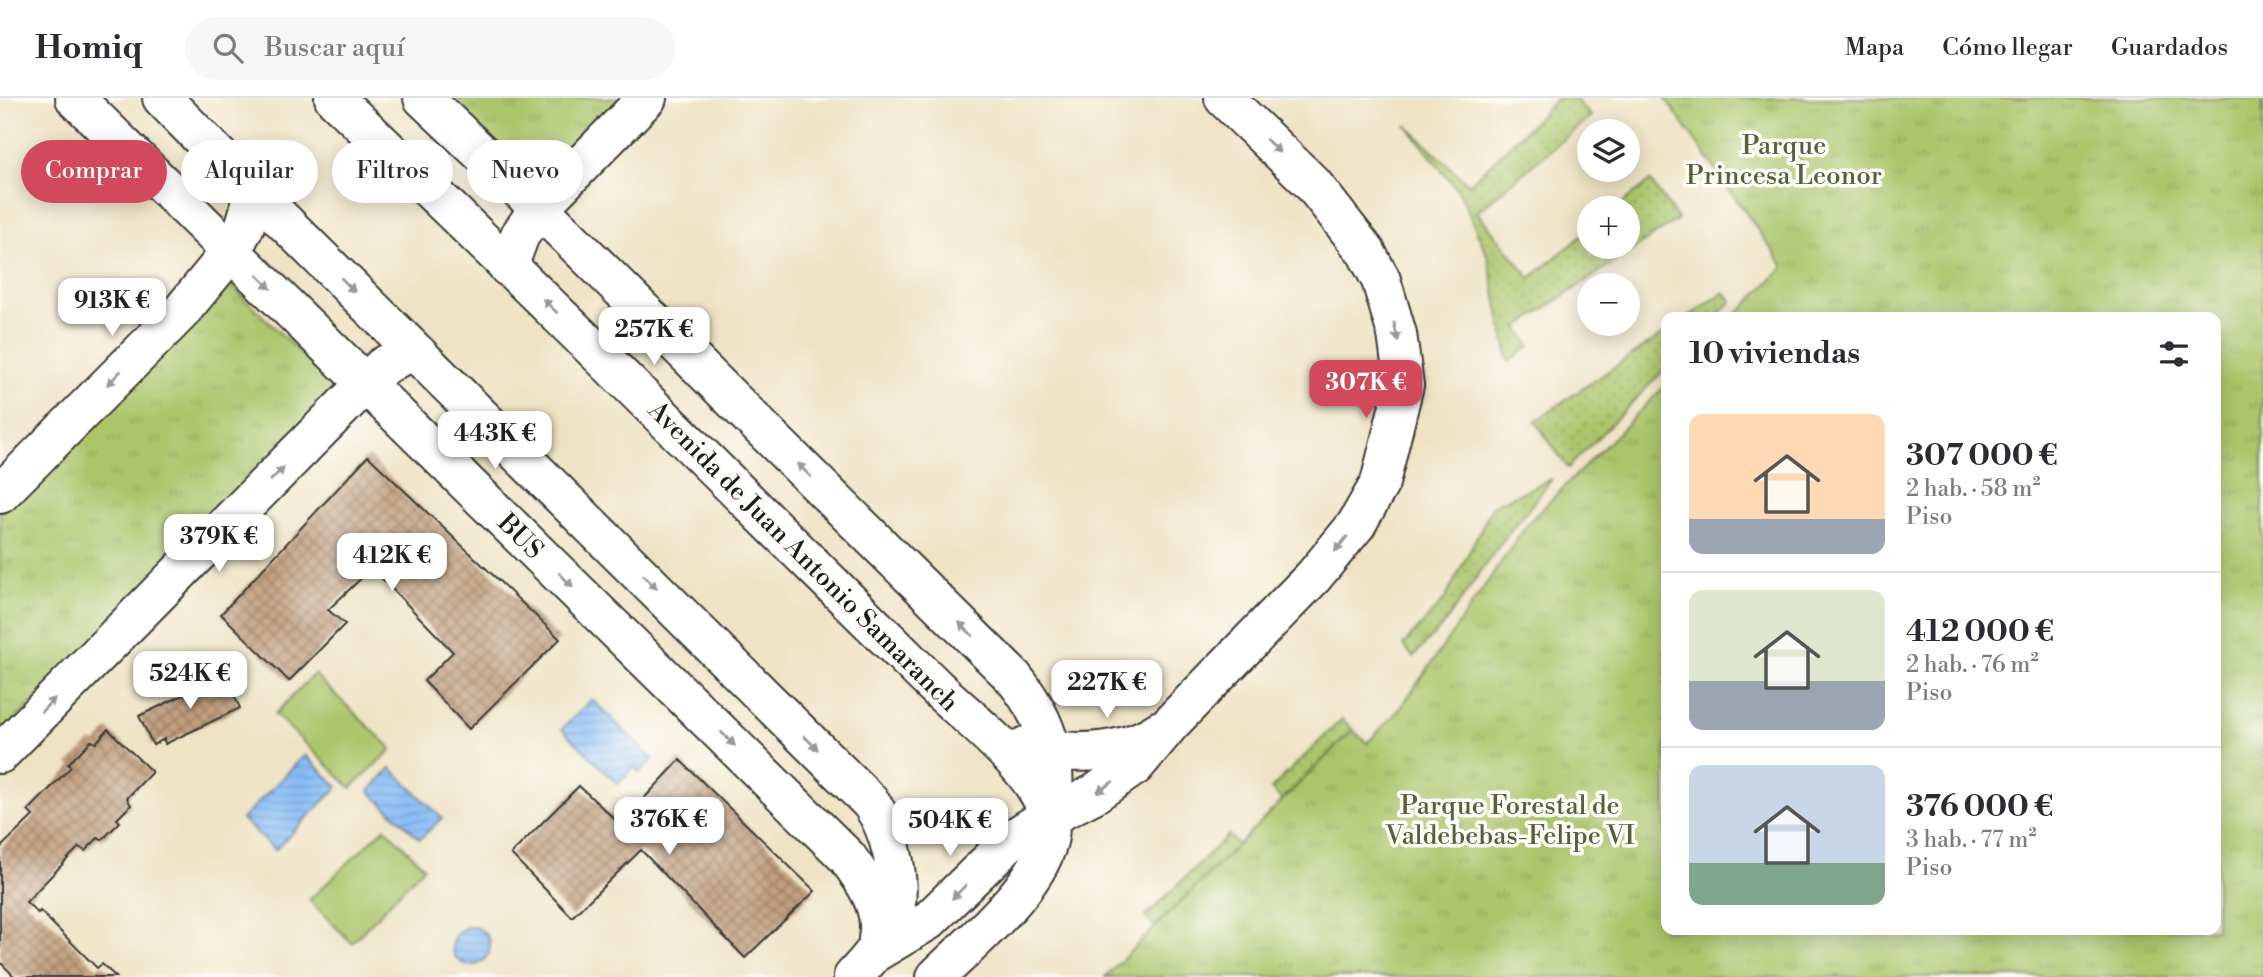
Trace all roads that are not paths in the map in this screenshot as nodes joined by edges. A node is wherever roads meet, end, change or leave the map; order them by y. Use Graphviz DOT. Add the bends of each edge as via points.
graph roads {
  1 [pos="75,98"];
  2 [pos="162,98"];
  3 [pos="379,98"];
  4 [pos="423,98"];
  5 [pos="647,98"];
  6 [pos="1224,98"];
  7 [pos="338,101"];
  8 [pos="203,140"];
  9 [pos="250,203"];
  10 [pos="265,203"];
  11 [pos="538,208"];
  12 [pos="232,250"];
  13 [pos="508,267"];
  14 [pos="417,353"];
  15 [pos="366,383"];
  16 [pos="0,494"];
  17 [pos="1171,723"];
  18 [pos="983,731"];
  19 [pos="1052,751"];
  20 [pos="0,754"];
  21 [pos="1049,818"];
  22 [pos="861,968"];
  23 [pos="936,977"];
  1 -- 12 [label="street, BUS"];
  2 -- 8 [label="street"];
  3 -- 7 [label="street"];
  4 -- 11 [label="street"];
  5 -- 11 [label="street"];
  6 -- 17 [label="street, one-way" via="1312,183 1366,252 1381,280 1397,334 1404,385 1380,483 1356,526 1314,576"];
  7 -- 13 [label="street, Avenida de Juan Antonio Samaranch"];
  9 -- 12 [label="street"];
  10 -- 14 [label="street, one-way"];
  11 -- 13 [label="street" via="520,235"];
  19 -- 11 [label="street, one-way" via="1030,697 1014,678"];
  12 -- 15 [label="street, BUS, one-way"];
  12 -- 16 [label="street, one-way" via="180,313"];
  18 -- 13 [label="street, Avenida de Juan Antonio Samaranch, one-way"];
  14 -- 15 [label="street" via="382,367"];
  14 -- 22 [label="street, one-way" via="881,816 895,879 895,905 892,922"];
  20 -- 15 [label="street, one-way"];
  15 -- 22 [label="street, BUS, one-way" via="847,857 868,887 881,921"];
  17 -- 19 [label="street" via="1148,738 1116,749"];
  17 -- 21 [label="street, one-way" via="1129,770"];
  18 -- 19 [label="street" via="1017,745"];
  18 -- 21 [label="street, Avenida de Juan Antonio Samaranch" via="1036,787"];
  19 -- 21 [label="street" via="1055,774"];
  21 -- 22 [label="street, one-way" via="1012,839 928,921"];
  21 -- 23 [label="street" via="1045,852 1024,888"];
}
